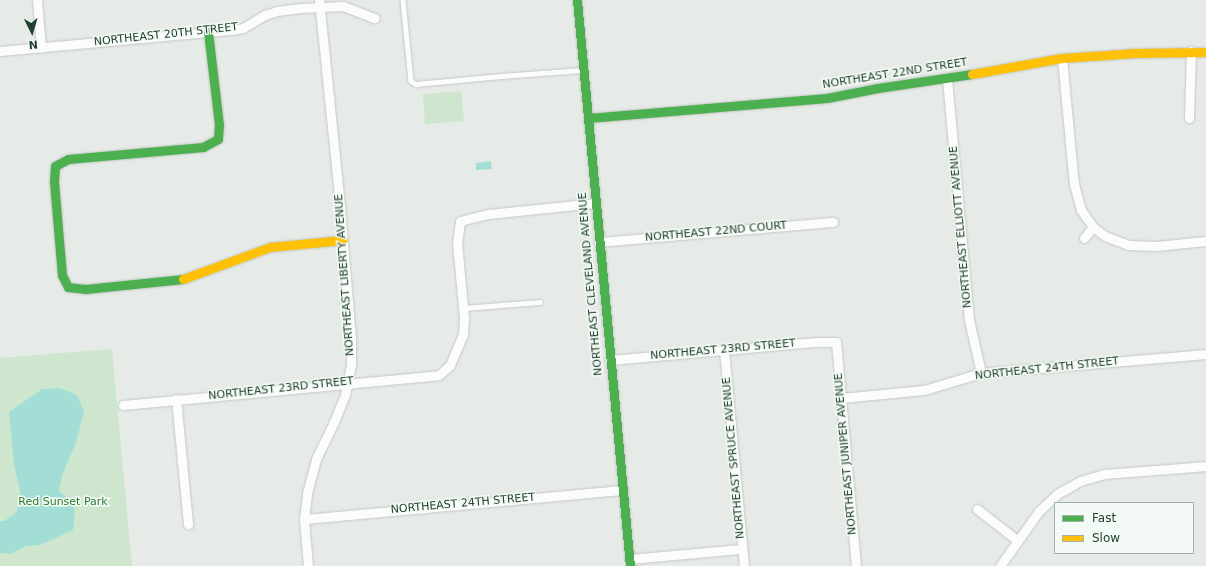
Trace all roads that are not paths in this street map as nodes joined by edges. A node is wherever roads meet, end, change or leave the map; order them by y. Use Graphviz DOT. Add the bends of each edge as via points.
graph roads {
  1 [pos="38,0"];
  2 [pos="403,0"];
  3 [pos="577,0"];
  4 [pos="319,3"];
  5 [pos="375,18"];
  6 [pos="208,32"];
  7 [pos="41,48"];
  8 [pos="0,51"];
  9 [pos="1191,51"];
  10 [pos="1206,52"];
  11 [pos="1062,58"];
  12 [pos="583,70"];
  13 [pos="948,79"];
  14 [pos="588,118"];
  15 [pos="1189,118"];
  16 [pos="596,203"];
  17 [pos="833,222"];
  18 [pos="1093,227"];
  19 [pos="1084,238"];
  20 [pos="343,240"];
  21 [pos="1206,241"];
  22 [pos="599,242"];
  23 [pos="540,302"];
  24 [pos="463,308"];
  25 [pos="836,342"];
  26 [pos="724,350"];
  27 [pos="1206,354"];
  28 [pos="610,360"];
  29 [pos="981,373"];
  30 [pos="348,383"];
  31 [pos="841,398"];
  32 [pos="176,399"];
  33 [pos="124,405"];
  34 [pos="1206,466"];
  35 [pos="623,490"];
  36 [pos="977,509"];
  37 [pos="304,519"];
  38 [pos="188,524"];
  39 [pos="1017,540"];
  40 [pos="742,549"];
  41 [pos="630,562"];
  42 [pos="308,566"];
  43 [pos="744,566"];
  44 [pos="856,566"];
  45 [pos="1000,566"];
  1 -- 7 [label="street"];
  2 -- 12 [label="lane" via="411,80 416,84"];
  3 -- 12 [label="street, NORTHEAST CLEVELAND AVENUE"];
  4 -- 5 [label="street, NORTHEAST 20TH STREET" via="343,6"];
  4 -- 6 [label="street, NORTHEAST 20TH STREET" via="264,15 243,28"];
  4 -- 20 [label="street, NORTHEAST LIBERTY AVENUE"];
  6 -- 7 [label="street, NORTHEAST 20TH STREET"];
  6 -- 20 [label="street" via="219,125 218,139 203,147 68,159 55,166 62,275 68,287 86,289 182,279 270,247"];
  7 -- 8 [label="street, NORTHEAST 20TH STREET"];
  9 -- 10 [label="street, NORTHEAST 22ND STREET"];
  9 -- 11 [label="street, NORTHEAST 22ND STREET" via="1135,52"];
  9 -- 15 [label="street"];
  11 -- 13 [label="street, NORTHEAST 22ND STREET"];
  11 -- 18 [label="street" via="1075,191 1081,210"];
  12 -- 14 [label="street, NORTHEAST CLEVELAND AVENUE"];
  13 -- 14 [label="street, NORTHEAST 22ND STREET" via="827,98"];
  13 -- 29 [label="street, NORTHEAST ELLIOTT AVENUE" via="969,320"];
  14 -- 16 [label="street, NORTHEAST CLEVELAND AVENUE"];
  16 -- 22 [label="street, NORTHEAST CLEVELAND AVENUE"];
  16 -- 24 [label="street" via="488,214 460,221 457,243"];
  17 -- 22 [label="street, NORTHEAST 22ND COURT"];
  18 -- 19 [label="street"];
  18 -- 21 [label="street" via="1105,236 1128,245 1156,246"];
  20 -- 30 [label="street, NORTHEAST LIBERTY AVENUE" via="351,338"];
  22 -- 28 [label="street, NORTHEAST CLEVELAND AVENUE"];
  23 -- 24 [label="lane"];
  24 -- 30 [label="street, NORTHEAST 23RD STREET" via="463,335 450,365 439,375"];
  25 -- 26 [label="street, NORTHEAST 23RD STREET"];
  25 -- 31 [label="street, NORTHEAST JUNIPER AVENUE"];
  26 -- 28 [label="street, NORTHEAST 23RD STREET"];
  26 -- 40 [label="street, NORTHEAST SPRUCE AVENUE"];
  27 -- 29 [label="street, NORTHEAST 24TH STREET"];
  28 -- 35 [label="street, NORTHEAST CLEVELAND AVENUE"];
  29 -- 31 [label="street, NORTHEAST 24TH STREET" via="924,390"];
  30 -- 32 [label="street, NORTHEAST 23RD STREET"];
  30 -- 37 [label="street, NORTHEAST LIBERTY AVENUE" via="311,473"];
  31 -- 44 [label="street, NORTHEAST JUNIPER AVENUE"];
  32 -- 33 [label="street, NORTHEAST 23RD STREET"];
  32 -- 38 [label="street"];
  34 -- 39 [label="street" via="1105,474 1080,481 1048,502"];
  35 -- 37 [label="street, NORTHEAST 24TH STREET"];
  35 -- 41 [label="street, NORTHEAST CLEVELAND AVENUE"];
  36 -- 39 [label="street"];
  37 -- 42 [label="street, NORTHEAST LIBERTY AVENUE"];
  39 -- 45 [label="street"];
  40 -- 41 [label="street"];
  40 -- 43 [label="street, NORTHEAST SPRUCE AVENUE"];
}
